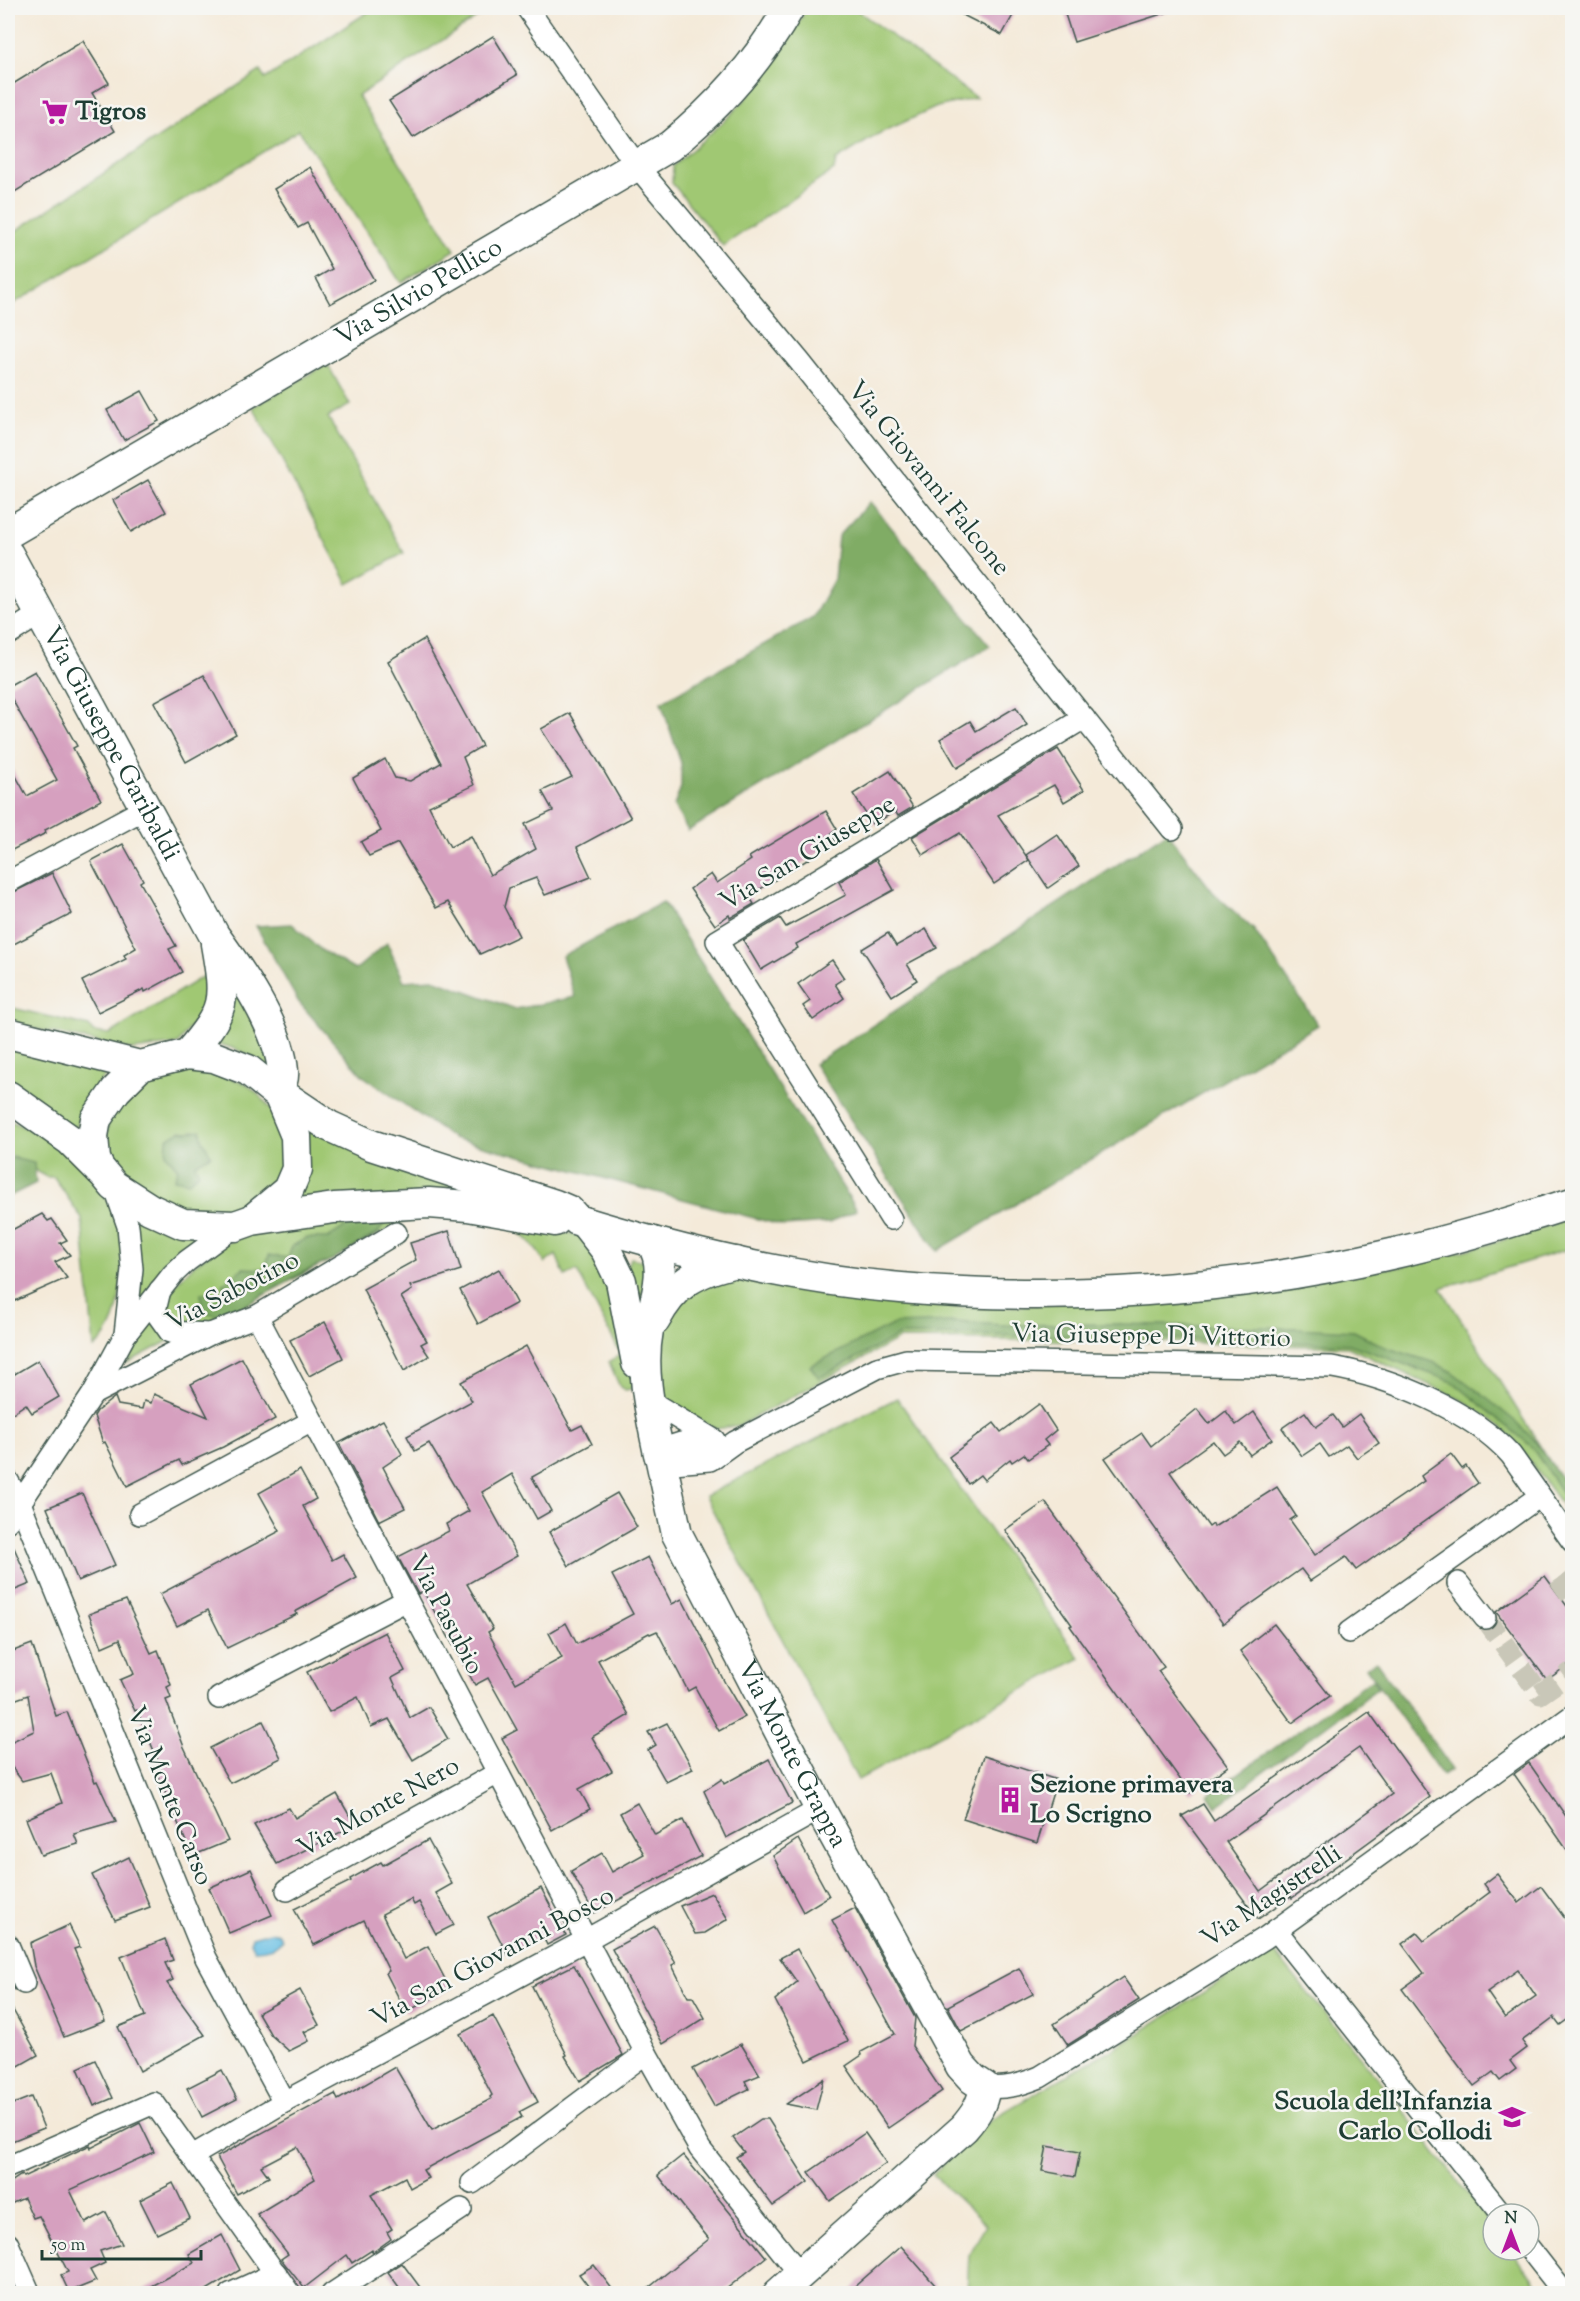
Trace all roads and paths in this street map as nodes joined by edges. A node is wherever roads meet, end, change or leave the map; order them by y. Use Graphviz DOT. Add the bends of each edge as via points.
graph roads {
  1 [pos="527,8"];
  2 [pos="789,8"];
  3 [pos="637,166"];
  4 [pos="8,533"];
  5 [pos="8,554"];
  6 [pos="40,614"];
  7 [pos="8,634"];
  8 [pos="1084,718"];
  9 [pos="146,808"];
  10 [pos="1172,829"];
  11 [pos="8,882"];
  12 [pos="214,935"];
  13 [pos="8,1033"];
  14 [pos="188,1054"];
  15 [pos="140,1066"];
  16 [pos="278,1094"];
  17 [pos="8,1096"];
  18 [pos="8,1110"];
  19 [pos="70,1140"];
  20 [pos="109,1180"];
  21 [pos="1572,1203"];
  22 [pos="891,1218"];
  23 [pos="581,1221"];
  24 [pos="244,1223"];
  25 [pos="396,1233"];
  26 [pos="650,1241"];
  27 [pos="736,1262"];
  28 [pos="161,1289"];
  29 [pos="257,1316"];
  30 [pos="648,1333"];
  31 [pos="210,1334"];
  32 [pos="124,1335"];
  33 [pos="93,1394"];
  34 [pos="648,1400"];
  35 [pos="312,1421"];
  36 [pos="712,1450"];
  37 [pos="660,1455"];
  38 [pos="8,1481"];
  39 [pos="1540,1496"];
  40 [pos="20,1503"];
  41 [pos="669,1503"];
  42 [pos="140,1515"];
  43 [pos="8,1521"];
  44 [pos="1572,1541"];
  45 [pos="1458,1583"];
  46 [pos="406,1600"];
  47 [pos="1485,1618"];
  48 [pos="1349,1632"];
  49 [pos="219,1698"];
  50 [pos="1572,1716"];
  51 [pos="498,1773"];
  52 [pos="820,1809"];
  53 [pos="287,1890"];
  54 [pos="1276,1930"];
  55 [pos="586,1940"];
  56 [pos="8,1945"];
  57 [pos="24,1983"];
  58 [pos="646,2054"];
  59 [pos="985,2087"];
  60 [pos="284,2102"];
  61 [pos="192,2156"];
  62 [pos="8,2168"];
  63 [pos="472,2183"];
  64 [pos="1492,2202"];
  65 [pos="461,2209"];
  66 [pos="8,2244"];
  67 [pos="1540,2262"];
  68 [pos="276,2273"];
  69 [pos="789,2284"];
  70 [pos="30,2294"];
  71 [pos="230,2294"];
  72 [pos="290,2294"];
  73 [pos="332,2294"];
  74 [pos="1565,2294"];
  1 -- 3 [label="street, Via Giovanni Falcone"];
  2 -- 3 [label="street, Via Silvio Pellico" via="765,48 722,101 670,146"];
  3 -- 4 [label="street, Via Silvio Pellico"];
  3 -- 8 [label="street, Via Giovanni Falcone" via="800,362"];
  5 -- 6 [label="street, Via Giuseppe Garibaldi"];
  6 -- 7 [label="street"];
  6 -- 9 [label="street, Via Giuseppe Garibaldi"];
  8 -- 10 [label="street, Via Giovanni Falcone"];
  8 -- 22 [label="street, Via San Giuseppe" via="717,940"];
  9 -- 11 [label="street"];
  9 -- 12 [label="street, Via Giuseppe Garibaldi"];
  12 -- 14 [label="street, Via Giuseppe Garibaldi" via="223,980 220,1008 209,1030"];
  12 -- 16 [label="street, Via Giuseppe Garibaldi" via="265,1014 283,1073"];
  13 -- 15 [label="street"];
  14 -- 15 [label="street"];
  14 -- 16 [label="street" via="233,1062"];
  15 -- 20 [label="street" via="116,1090 96,1119 95,1159"];
  16 -- 23 [label="street" via="360,1141 555,1205"];
  16 -- 24 [label="street" via="296,1136 297,1169 288,1190"];
  17 -- 19 [label="street"];
  18 -- 19 [label="street"];
  19 -- 20 [label="street"];
  20 -- 24 [label="street" via="150,1209 183,1224"];
  20 -- 32 [label="street" via="129,1226 132,1269"];
  21 -- 27 [label="street" via="1389,1255 1192,1286 1106,1292 901,1288"];
  23 -- 24 [label="street" via="569,1223 429,1203 334,1208"];
  23 -- 26 [label="street"];
  23 -- 34 [label="street, Via Monte Grappa" via="606,1250 621,1281"];
  24 -- 28 [label="street" via="187,1261"];
  25 -- 29 [label="street, Via Sabotino"];
  26 -- 27 [label="street"];
  26 -- 30 [label="street, Via Monte Grappa" via="658,1254 659,1271"];
  27 -- 30 [label="street, Via Monte Grappa" via="701,1271 688,1280 662,1307"];
  28 -- 31 [label="street" via="155,1311 170,1332"];
  28 -- 32 [label="street"];
  29 -- 31 [label="street, Via Sabotino"];
  29 -- 35 [label="street, Via Pasubio"];
  30 -- 34 [label="street, Via Monte Grappa"];
  31 -- 33 [label="street, Via Sabotino"];
  32 -- 33 [label="street, Via Sabotino"];
  33 -- 40 [label="street, Via Sabotino"];
  34 -- 36 [label="street, Via Giuseppe Di Vittorio"];
  34 -- 37 [label="street, Via Monte Grappa"];
  35 -- 42 [label="street"];
  35 -- 46 [label="street, Via Pasubio"];
  36 -- 37 [label="street, Via Giuseppe Di Vittorio" via="679,1443"];
  36 -- 39 [label="street, Via Giuseppe Di Vittorio" via="735,1442 877,1368 900,1361 1332,1367 1362,1372 1468,1419 1502,1444"];
  36 -- 41 [label="street" via="676,1485"];
  37 -- 41 [label="street, Via Monte Grappa"];
  38 -- 40 [label="street, Via Monte Carso"];
  39 -- 44 [label="street, Via Giuseppe Di Vittorio"];
  39 -- 48 [label="street"];
  40 -- 43 [label="street, Via Sabotino"];
  40 -- 60 [label="street, Via Monte Carso" via="206,1958"];
  41 -- 52 [label="street, Via Monte Grappa" via="677,1534"];
  45 -- 47 [label="street"];
  46 -- 49 [label="street"];
  46 -- 51 [label="street, Via Pasubio"];
  50 -- 54 [label="street, Via Magistrelli"];
  51 -- 53 [label="street, Via Monte Nero"];
  51 -- 55 [label="street, Via Pasubio"];
  52 -- 55 [label="street, Via San Giovanni Bosco"];
  52 -- 59 [label="street, Via Monte Grappa" via="961,2066"];
  54 -- 59 [label="street, Via Magistrelli" via="1040,2077 1003,2089"];
  54 -- 64 [label="street"];
  55 -- 58 [label="street, Via Pasubio"];
  55 -- 60 [label="street, Via San Giovanni Bosco"];
  56 -- 57 [label="street"];
  58 -- 63 [label="street"];
  58 -- 69 [label="street, Via Pasubio" via="700,2149"];
  59 -- 69 [label="street" via="976,2115 964,2128"];
  60 -- 61 [label="street, Via San Giovanni Bosco"];
  61 -- 62 [label="street" via="154,2103"];
  61 -- 68 [label="street"];
  65 -- 73 [label="street"];
  66 -- 70 [label="street"];
  67 -- 74 [label="street"];
  68 -- 71 [label="street"];
  68 -- 72 [label="street"];
}
